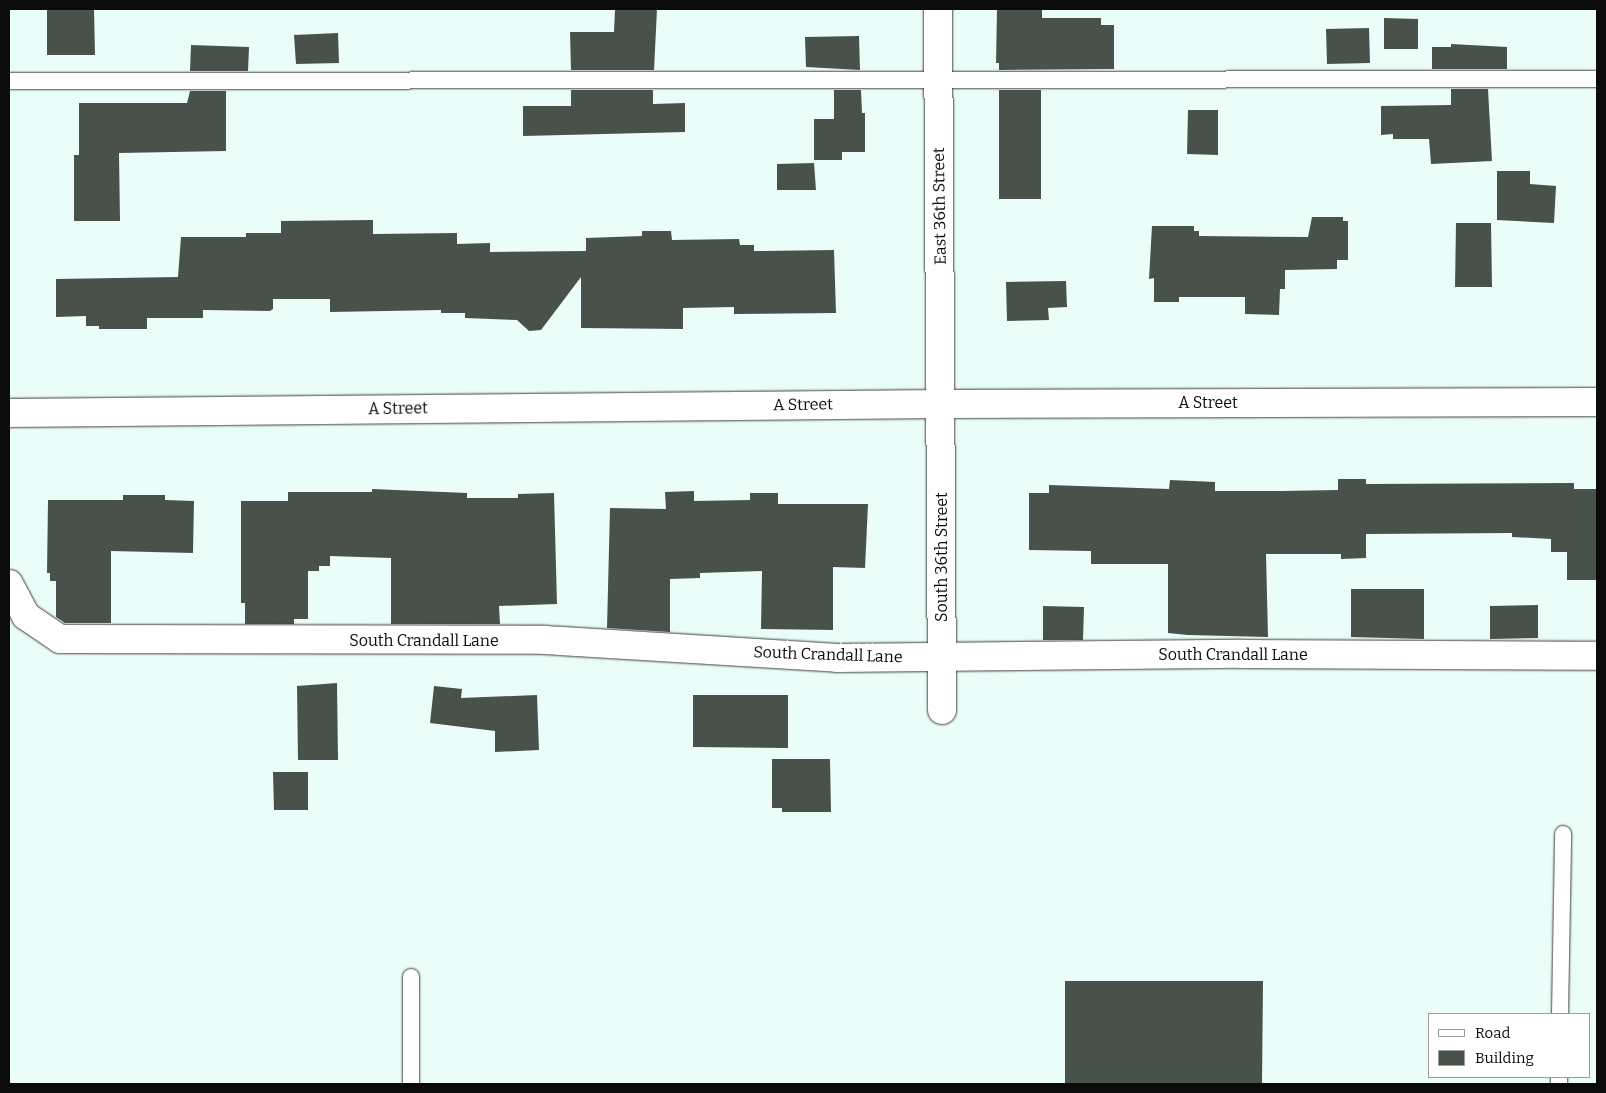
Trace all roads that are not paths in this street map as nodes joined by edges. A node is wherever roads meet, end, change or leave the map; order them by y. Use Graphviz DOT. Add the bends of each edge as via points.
graph roads {
  1 [pos="938,9"];
  2 [pos="1597,79"];
  3 [pos="938,80"];
  4 [pos="9,81"];
  5 [pos="1597,402"];
  6 [pos="942,404"];
  7 [pos="9,413"];
  8 [pos="9,584"];
  9 [pos="1597,656"];
  10 [pos="942,658"];
  11 [pos="942,710"];
  12 [pos="1563,834"];
  13 [pos="411,977"];
  14 [pos="1560,1013"];
  15 [pos="411,1084"];
  1 -- 3 [label="street, East 36th Street"];
  2 -- 3 [label="lane"];
  3 -- 4 [label="lane"];
  3 -- 6 [label="street, East 36th Street"];
  5 -- 6 [label="street, A Street"];
  6 -- 7 [label="street, A Street"];
  6 -- 10 [label="street, South 36th Street"];
  8 -- 10 [label="street, South Crandall Lane" via="26,616 60,640 545,640 775,656"];
  9 -- 10 [label="street, South Crandall Lane" via="1231,654"];
  10 -- 11 [label="street, South 36th Street"];
  12 -- 14 [label="lane"];
  13 -- 15 [label="lane"];
}
